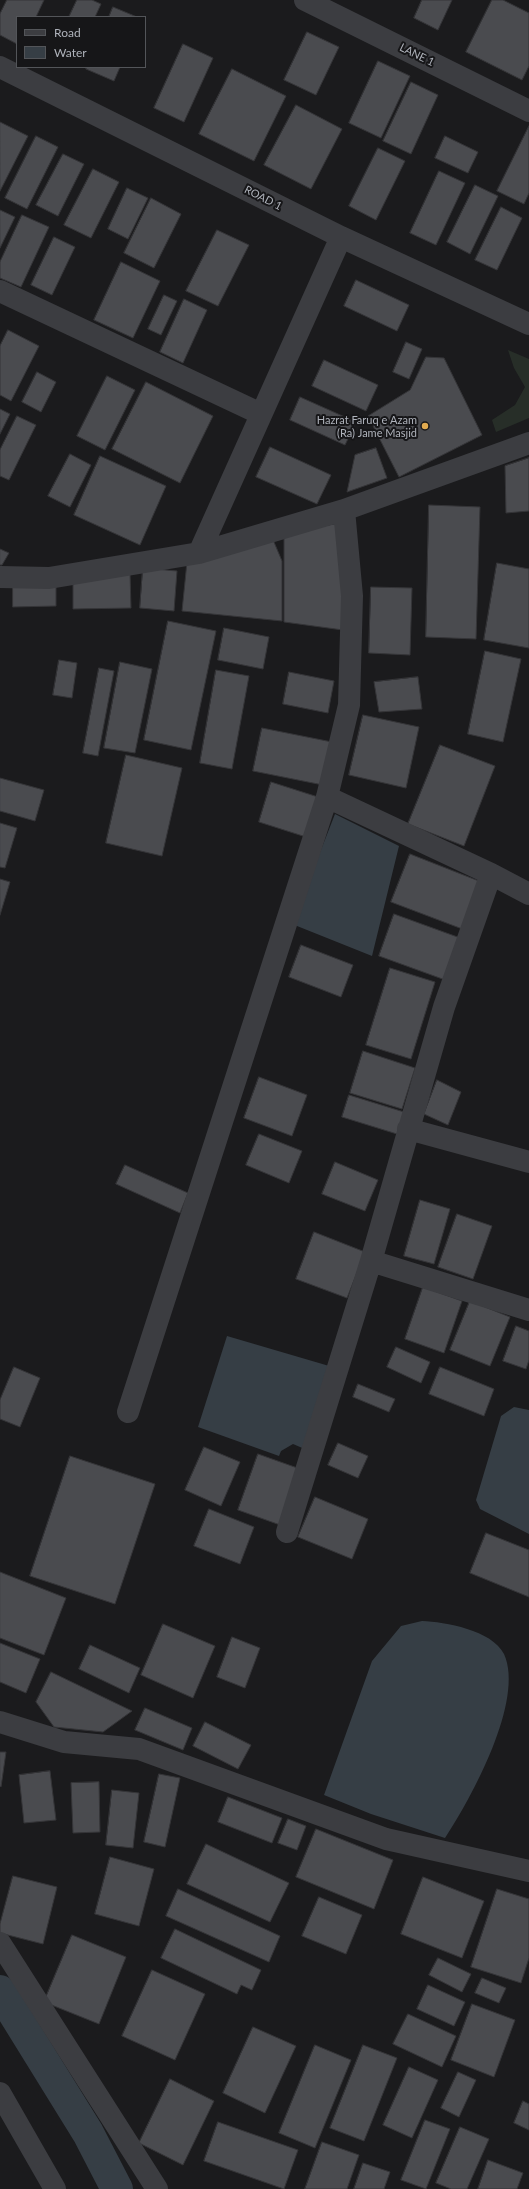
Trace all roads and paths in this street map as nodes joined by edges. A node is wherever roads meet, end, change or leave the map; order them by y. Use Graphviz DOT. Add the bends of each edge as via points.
graph roads {
  1 [pos="305,0"];
  2 [pos="0,67"];
  3 [pos="529,111"];
  4 [pos="341,237"];
  5 [pos="0,291"];
  6 [pos="529,324"];
  7 [pos="261,414"];
  8 [pos="529,443"];
  9 [pos="344,510"];
  10 [pos="199,553"];
  11 [pos="0,576"];
  12 [pos="327,797"];
  13 [pos="491,874"];
  14 [pos="529,894"];
  15 [pos="408,1130"];
  16 [pos="529,1162"];
  17 [pos="371,1261"];
  18 [pos="529,1310"];
  19 [pos="128,1412"];
  20 [pos="287,1532"];
  21 [pos="0,1722"];
  22 [pos="529,1871"];
  23 [pos="0,1943"];
  24 [pos="3,2107"];
  25 [pos="55,2189"];
  26 [pos="157,2189"];
  1 -- 3 [label="street, LANE 1"];
  2 -- 4 [label="street, ROAD 1"];
  4 -- 6 [label="street, ROAD 1"];
  4 -- 7 [label="street"];
  5 -- 7 [label="street"];
  7 -- 10 [label="street"];
  8 -- 9 [label="street"];
  9 -- 10 [label="street"];
  9 -- 12 [label="street" via="352,596 349,705"];
  10 -- 11 [label="street" via="49,578"];
  12 -- 13 [label="street"];
  12 -- 19 [label="street"];
  13 -- 14 [label="street"];
  13 -- 15 [label="street" via="444,1007"];
  15 -- 16 [label="street"];
  15 -- 17 [label="street"];
  17 -- 18 [label="street"];
  17 -- 20 [label="street"];
  21 -- 22 [label="street" via="64,1742 139,1749 386,1839"];
  23 -- 26 [label="street"];
  24 -- 25 [label="street"];
}
